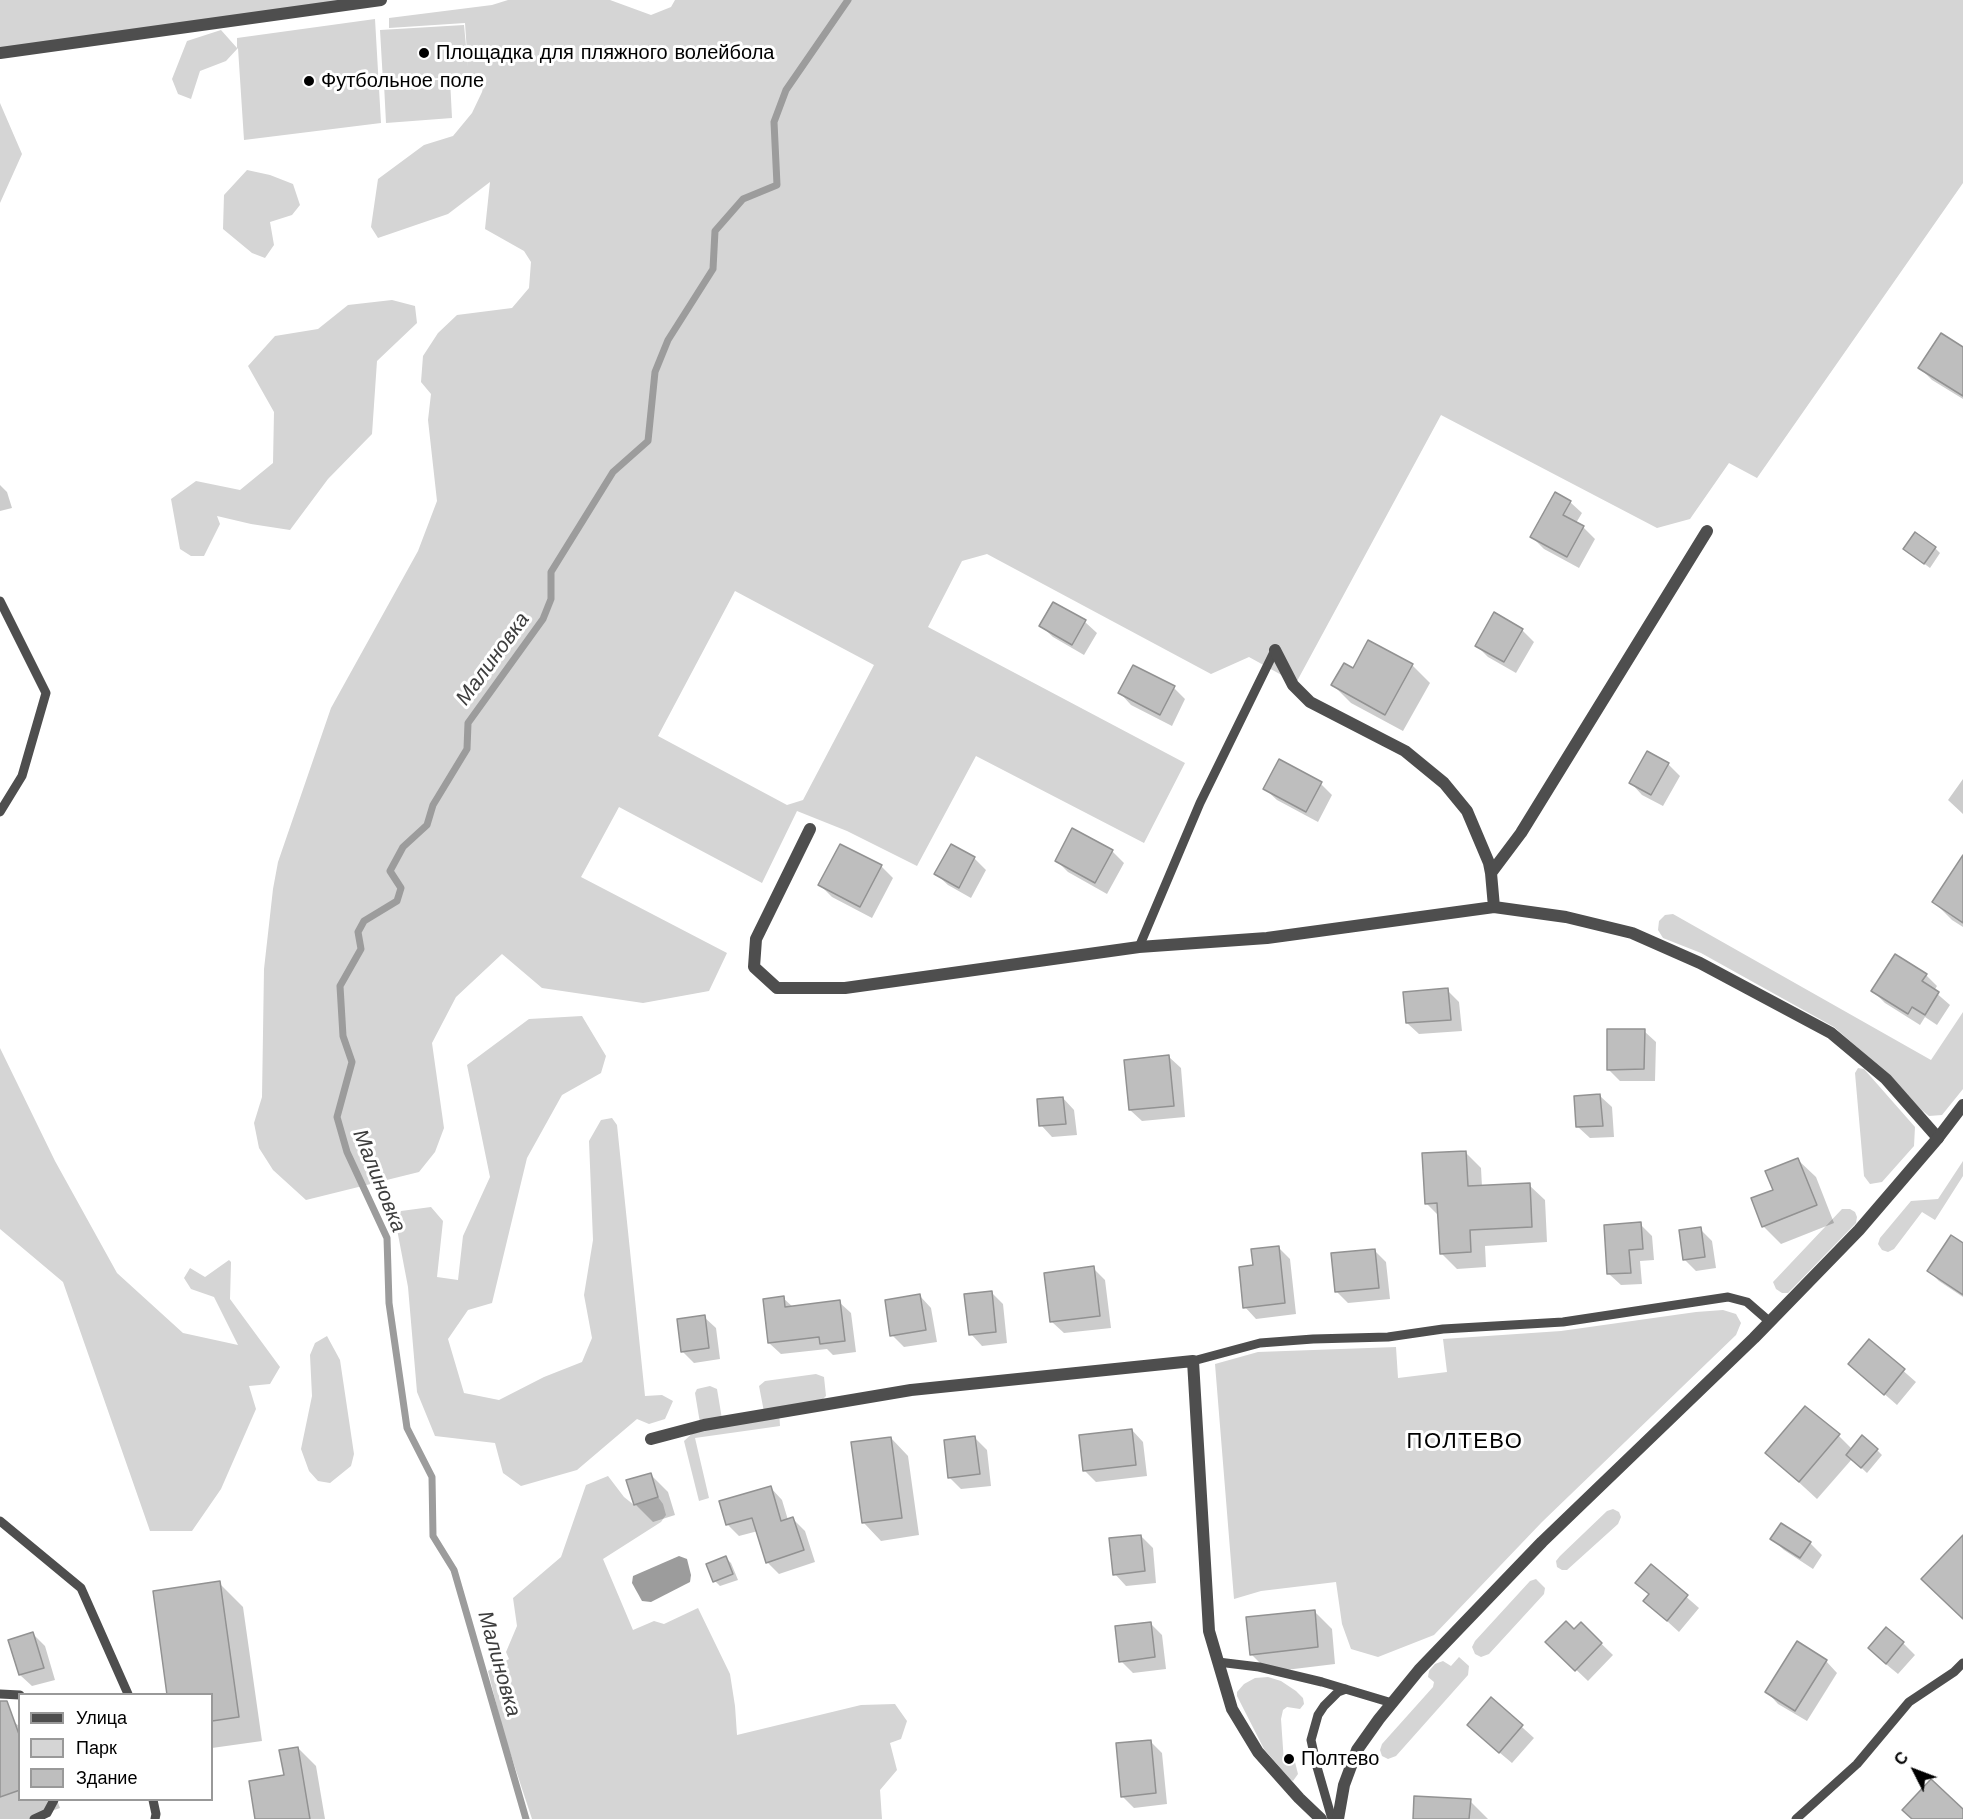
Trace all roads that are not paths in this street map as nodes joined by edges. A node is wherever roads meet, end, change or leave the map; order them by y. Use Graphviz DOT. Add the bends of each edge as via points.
graph roads {
  1 [pos="381,0"];
  2 [pos="0,53"];
  3 [pos="1707,531"];
  4 [pos="0,601"];
  5 [pos="1275,650"];
  6 [pos="0,812"];
  7 [pos="810,830"];
  8 [pos="1491,873"];
  9 [pos="1494,907"];
  10 [pos="1138,947"];
  11 [pos="1963,1105"];
  12 [pos="1938,1138"];
  13 [pos="1770,1322"];
  14 [pos="1193,1361"];
  15 [pos="651,1439"];
  16 [pos="0,1521"];
  17 [pos="1218,1662"];
  18 [pos="1963,1663"];
  19 [pos="1346,1689"];
  20 [pos="127,1693"];
  21 [pos="0,1694"];
  22 [pos="18,1695"];
  23 [pos="1392,1703"];
  24 [pos="53,1801"];
  25 [pos="153,1801"];
  26 [pos="34,1819"];
  27 [pos="155,1819"];
  28 [pos="1321,1819"];
  29 [pos="1332,1819"];
  30 [pos="1338,1819"];
  31 [pos="1796,1819"];
  1 -- 2 [label="street"];
  3 -- 8 [label="street" via="1521,833"];
  4 -- 6 [label="lane" via="46,693 22,776"];
  5 -- 8 [label="street" via="1293,685 1310,702 1405,751 1444,783 1467,811"];
  5 -- 10 [label="lane" via="1200,803"];
  7 -- 10 [label="street" via="756,939 754,967 777,988 845,988"];
  8 -- 9 [label="street"];
  9 -- 10 [label="street" via="1267,938"];
  9 -- 12 [label="street" via="1566,917 1632,933 1700,963 1831,1034 1886,1079"];
  11 -- 12 [label="street"];
  12 -- 13 [label="street" via="1859,1230"];
  13 -- 14 [label="lane" via="1748,1302 1728,1297 1563,1322 1260,1343"];
  13 -- 23 [label="street" via="1542,1542"];
  14 -- 15 [label="street" via="911,1390 704,1425"];
  14 -- 17 [label="street" via="1209,1631"];
  16 -- 20 [label="lane" via="81,1588"];
  17 -- 19 [label="lane" via="1259,1667"];
  17 -- 28 [label="street" via="1232,1709 1258,1752"];
  18 -- 31 [label="lane" via="1909,1702 1857,1764"];
  19 -- 23 [label="lane"];
  19 -- 29 [label="lane" via="1324,1706 1311,1740"];
  21 -- 22 [label="lane"];
  23 -- 30 [label="street" via="1367,1735 1350,1766"];
  24 -- 26 [label="lane" via="47,1813"];
  25 -- 27 [label="lane"];
}
